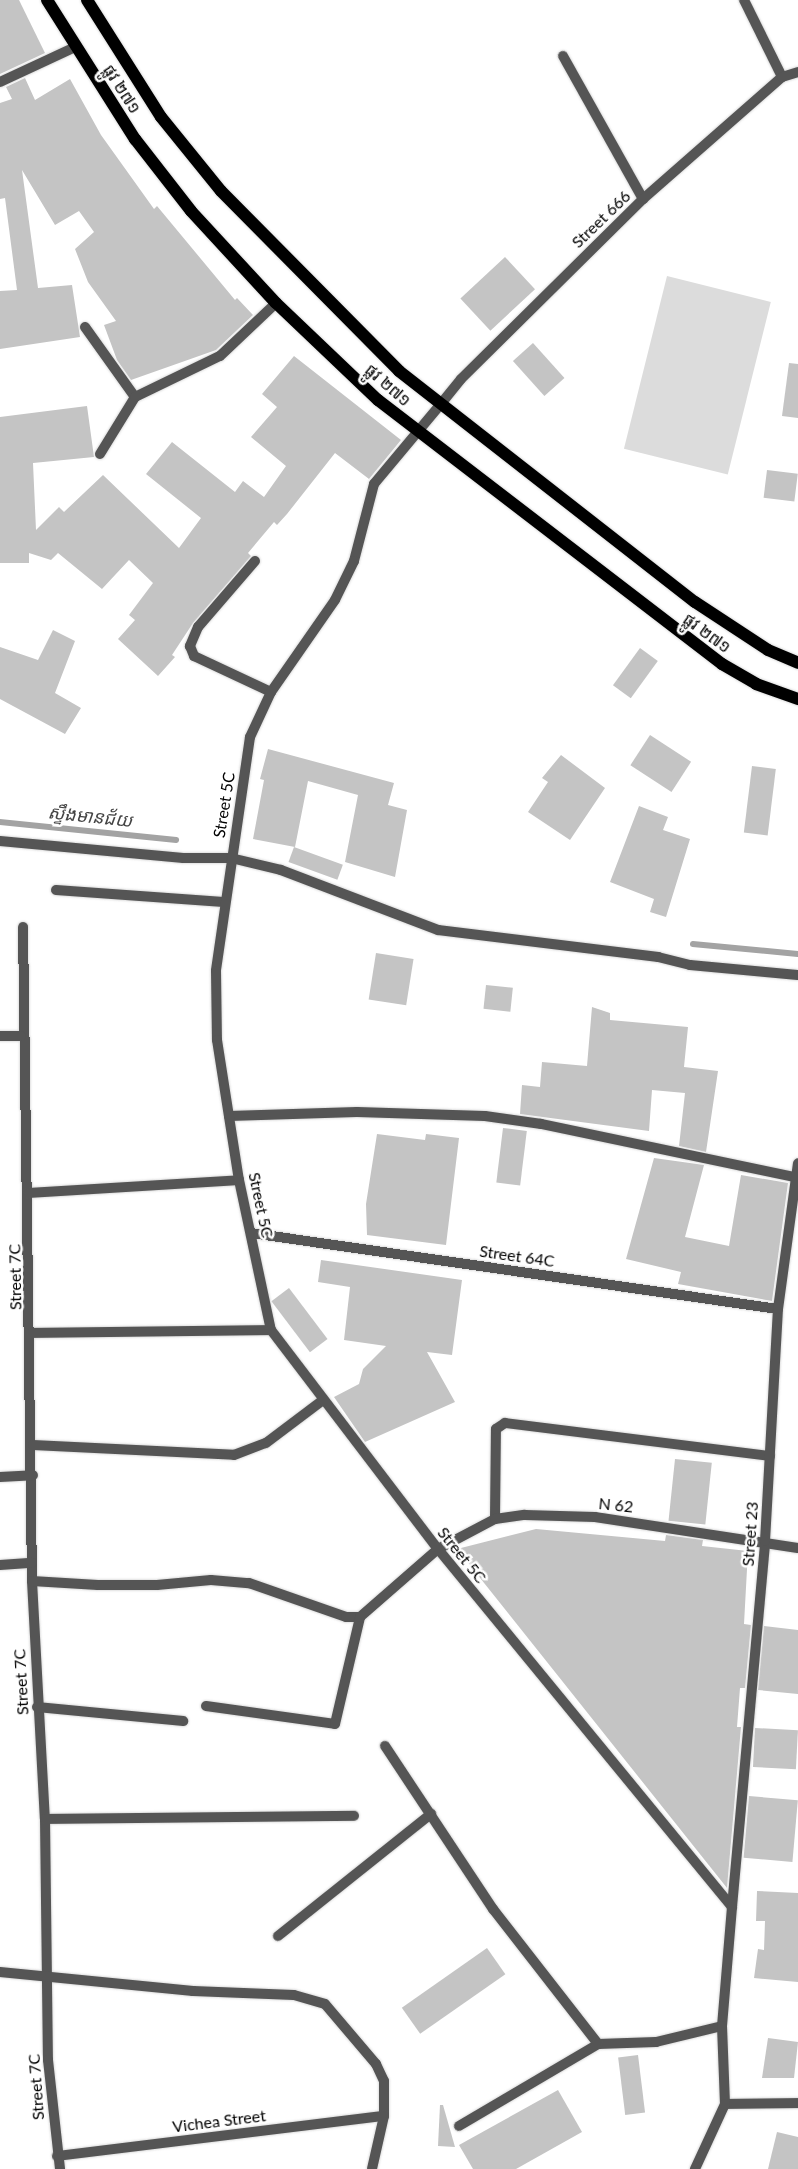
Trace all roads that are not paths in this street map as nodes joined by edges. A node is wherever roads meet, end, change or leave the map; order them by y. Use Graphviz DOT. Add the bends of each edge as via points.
graph roads {
  1 [pos="47,0"];
  2 [pos="87,0"];
  3 [pos="744,0"];
  4 [pos="75,47"];
  5 [pos="563,56"];
  6 [pos="798,72"];
  7 [pos="782,77"];
  8 [pos="0,82"];
  9 [pos="643,199"];
  10 [pos="276,303"];
  11 [pos="85,327"];
  12 [pos="135,397"];
  13 [pos="440,405"];
  14 [pos="416,431"];
  15 [pos="100,454"];
  16 [pos="255,561"];
  17 [pos="798,663"];
  18 [pos="271,692"];
  19 [pos="798,699"];
  20 [pos="0,841"];
  21 [pos="231,858"];
  22 [pos="56,890"];
  23 [pos="224,902"];
  24 [pos="23,927"];
  25 [pos="798,975"];
  26 [pos="0,1036"];
  27 [pos="22,1036"];
  28 [pos="229,1116"];
  29 [pos="798,1163"];
  30 [pos="794,1177"];
  31 [pos="239,1180"];
  32 [pos="29,1193"];
  33 [pos="251,1233"];
  34 [pos="786,1239"];
  35 [pos="798,1239"];
  36 [pos="778,1308"];
  37 [pos="271,1330"];
  38 [pos="31,1333"];
  39 [pos="323,1400"];
  40 [pos="33,1445"];
  41 [pos="770,1456"];
  42 [pos="33,1475"];
  43 [pos="0,1477"];
  44 [pos="495,1519"];
  45 [pos="765,1541"];
  46 [pos="798,1548"];
  47 [pos="438,1549"];
  48 [pos="32,1563"];
  49 [pos="0,1565"];
  50 [pos="32,1581"];
  51 [pos="360,1617"];
  52 [pos="206,1706"];
  53 [pos="37,1707"];
  54 [pos="183,1721"];
  55 [pos="385,1746"];
  56 [pos="431,1814"];
  57 [pos="354,1816"];
  58 [pos="45,1819"];
  59 [pos="732,1907"];
  60 [pos="278,1936"];
  61 [pos="0,1972"];
  62 [pos="48,1975"];
  63 [pos="722,2026"];
  64 [pos="598,2044"];
  65 [pos="798,2103"];
  66 [pos="725,2104"];
  67 [pos="384,2116"];
  68 [pos="459,2126"];
  69 [pos="57,2156"];
  70 [pos="60,2169"];
  71 [pos="372,2169"];
  72 [pos="694,2169"];
  1 -- 4 [label="main road, ផ្លូវ ២៧១"];
  2 -- 13 [label="main road, ផ្លូវ ២៧១" via="161,117 220,191 303,278 399,371"];
  3 -- 7 [label="street"];
  4 -- 8 [label="street"];
  4 -- 10 [label="main road, ផ្លូវ ២៧១" via="140,146 191,211"];
  5 -- 9 [label="street"];
  6 -- 7 [label="street, Street 666"];
  7 -- 9 [label="street, Street 666"];
  9 -- 13 [label="street, Street 666" via="461,379"];
  10 -- 12 [label="street" via="220,356"];
  10 -- 14 [label="main road, ផ្លូវ ២៧១"];
  11 -- 12 [label="street"];
  12 -- 15 [label="street"];
  13 -- 14 [label="street, Street 5C"];
  13 -- 17 [label="main road, ផ្លូវ ២៧១" via="695,602 768,650"];
  14 -- 18 [label="street, Street 5C" via="374,484 354,561 335,600"];
  14 -- 19 [label="main road, ផ្លូវ ២៧១" via="722,664 756,684"];
  16 -- 18 [label="street" via="198,627 190,646 194,656"];
  18 -- 21 [label="street, Street 5C" via="250,737"];
  20 -- 21 [label="street"];
  21 -- 23 [label="street, Street 5C"];
  21 -- 25 [label="street" via="281,870 438,930 658,957 690,965"];
  22 -- 23 [label="street"];
  23 -- 28 [label="street, Street 5C" via="216,971 217,1040"];
  24 -- 27 [label="street, Street 7C"];
  26 -- 27 [label="street"];
  27 -- 32 [label="street, Street 7C" via="26,1062"];
  28 -- 30 [label="street" via="357,1112 485,1116 541,1124"];
  28 -- 31 [label="street, Street 5C"];
  29 -- 30 [label="street, Street 23"];
  30 -- 34 [label="street, Street 23"];
  31 -- 32 [label="street"];
  31 -- 33 [label="street, Street 5C"];
  32 -- 38 [label="street, Street 7C"];
  33 -- 36 [label="street, Street 64C"];
  33 -- 37 [label="street, Street 5C"];
  34 -- 35 [label="street"];
  34 -- 36 [label="street, Street 23"];
  36 -- 41 [label="street, Street 23"];
  37 -- 38 [label="street"];
  37 -- 39 [label="street, Street 5C"];
  38 -- 40 [label="street, Street 7C"];
  39 -- 40 [label="street" via="266,1443 234,1455"];
  39 -- 47 [label="street, Street 5C"];
  40 -- 42 [label="street, Street 7C"];
  41 -- 44 [label="street" via="505,1422 496,1429"];
  41 -- 45 [label="street, Street 23"];
  42 -- 43 [label="street"];
  42 -- 48 [label="street, Street 7C"];
  44 -- 45 [label="street, N 62" via="525,1515 595,1517"];
  44 -- 47 [label="street, N 62"];
  45 -- 46 [label="street, N 62"];
  45 -- 59 [label="street, Street 23"];
  47 -- 51 [label="street, N 62"];
  47 -- 59 [label="street, Street 5C"];
  48 -- 49 [label="street"];
  48 -- 50 [label="street, Street 7C"];
  50 -- 51 [label="street" via="98,1585 157,1585 211,1580 248,1583 338,1614"];
  50 -- 53 [label="street, Street 7C"];
  51 -- 52 [label="street" via="335,1724"];
  53 -- 54 [label="street"];
  53 -- 58 [label="street, Street 7C"];
  55 -- 56 [label="street"];
  56 -- 60 [label="street"];
  56 -- 64 [label="street" via="494,1909"];
  57 -- 58 [label="street"];
  58 -- 62 [label="street, Street 7C"];
  59 -- 63 [label="street, Street 23"];
  61 -- 62 [label="street"];
  62 -- 67 [label="street" via="193,1991 294,1996 324,2004 376,2064 384,2081"];
  62 -- 69 [label="street, Street 7C" via="48,2060"];
  63 -- 64 [label="street" via="656,2042"];
  63 -- 66 [label="street, Street 23"];
  64 -- 68 [label="street"];
  65 -- 66 [label="street"];
  66 -- 72 [label="street"];
  67 -- 69 [label="street, Vichea Street"];
  67 -- 71 [label="street"];
  69 -- 70 [label="street, Street 7C"];
}
